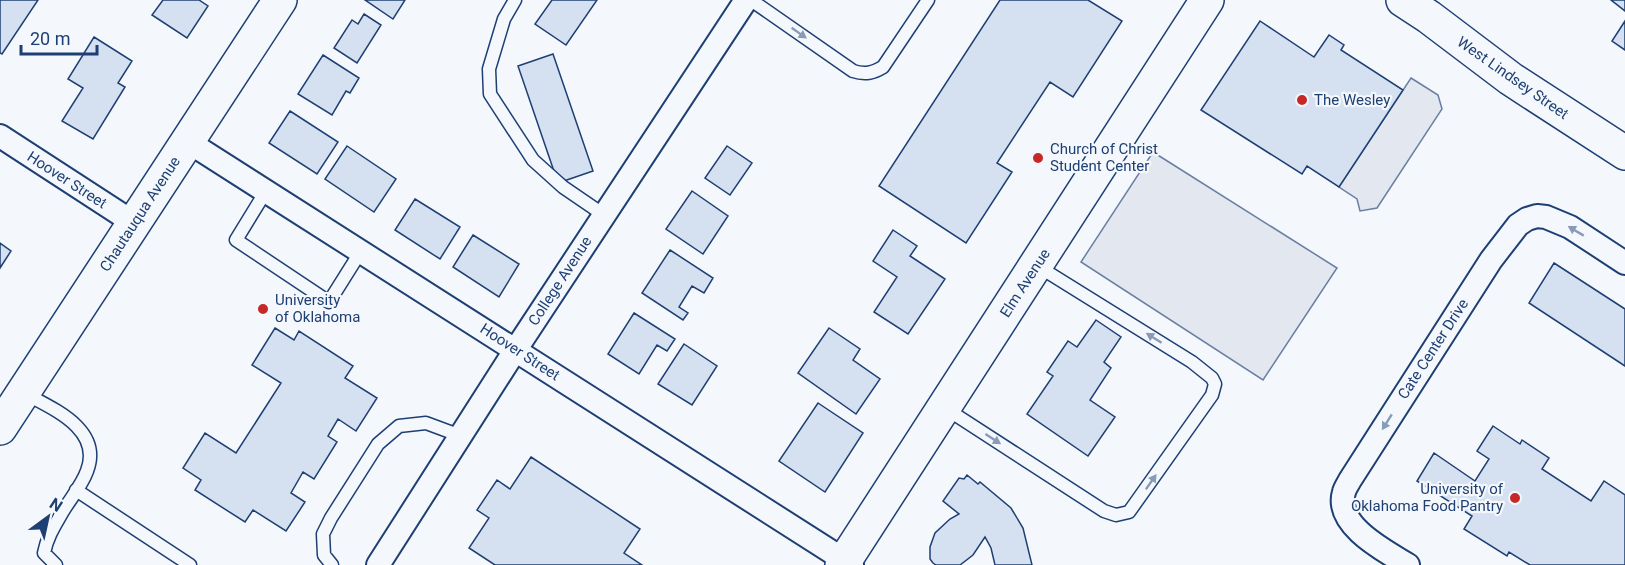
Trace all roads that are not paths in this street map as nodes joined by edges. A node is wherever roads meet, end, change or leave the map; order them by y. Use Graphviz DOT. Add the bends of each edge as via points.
graph roads {
  1 [pos="280,0"];
  2 [pos="515,0"];
  3 [pos="746,0"];
  4 [pos="751,0"];
  5 [pos="928,0"];
  6 [pos="1207,0"];
  7 [pos="1403,0"];
  8 [pos="0,136"];
  9 [pos="188,141"];
  10 [pos="1625,153"];
  11 [pos="266,191"];
  12 [pos="604,215"];
  13 [pos="134,223"];
  14 [pos="362,251"];
  15 [pos="1625,262"];
  16 [pos="1036,265"];
  17 [pos="516,349"];
  18 [pos="23,392"];
  19 [pos="944,408"];
  20 [pos="0,428"];
  21 [pos="461,436"];
  22 [pos="76,490"];
  23 [pos="846,564"];
  24 [pos="56,565"];
  25 [pos="190,565"];
  26 [pos="332,565"];
  27 [pos="378,565"];
  28 [pos="1407,565"];
  1 -- 9 [label="street, Chautauqua Avenue"];
  2 -- 12 [label="lane" via="504,19 489,69 490,94 533,160 562,187"];
  3 -- 12 [label="street, College Avenue"];
  4 -- 5 [label="lane, one-way" via="861,74 883,67"];
  6 -- 16 [label="street, Elm Avenue"];
  7 -- 10 [label="street, West Lindsey Street" via="1511,79"];
  8 -- 13 [label="street, Hoover Street"];
  9 -- 11 [label="street, Hoover Street"];
  9 -- 13 [label="street, Chautauqua Avenue"];
  11 -- 14 [label="street, Hoover Street"];
  11 -- 14 [label="lane" via="236,240 329,302"];
  12 -- 17 [label="street, College Avenue"];
  13 -- 18 [label="street, Chautauqua Avenue"];
  14 -- 17 [label="street, Hoover Street"];
  15 -- 28 [label="street, Cate Center Drive, one-way" via="1570,227 1546,217 1527,219 1508,236 1343,494 1346,515 1354,528"];
  16 -- 19 [label="street, Elm Avenue"];
  19 -- 16 [label="lane, one-way" via="1116,515 1130,512 1212,395 1212,378 1192,362"];
  17 -- 21 [label="street, College Avenue"];
  17 -- 23 [label="street, Hoover Street"];
  18 -- 20 [label="street, Chautauqua Avenue"];
  18 -- 22 [label="lane" via="72,421 86,436 91,454"];
  19 -- 23 [label="street, Elm Avenue"];
  21 -- 26 [label="lane" via="426,423 399,426 378,444 323,534 324,555"];
  21 -- 27 [label="street, College Avenue"];
  22 -- 24 [label="lane" via="47,540 44,553"];
  22 -- 25 [label="lane"];
}
